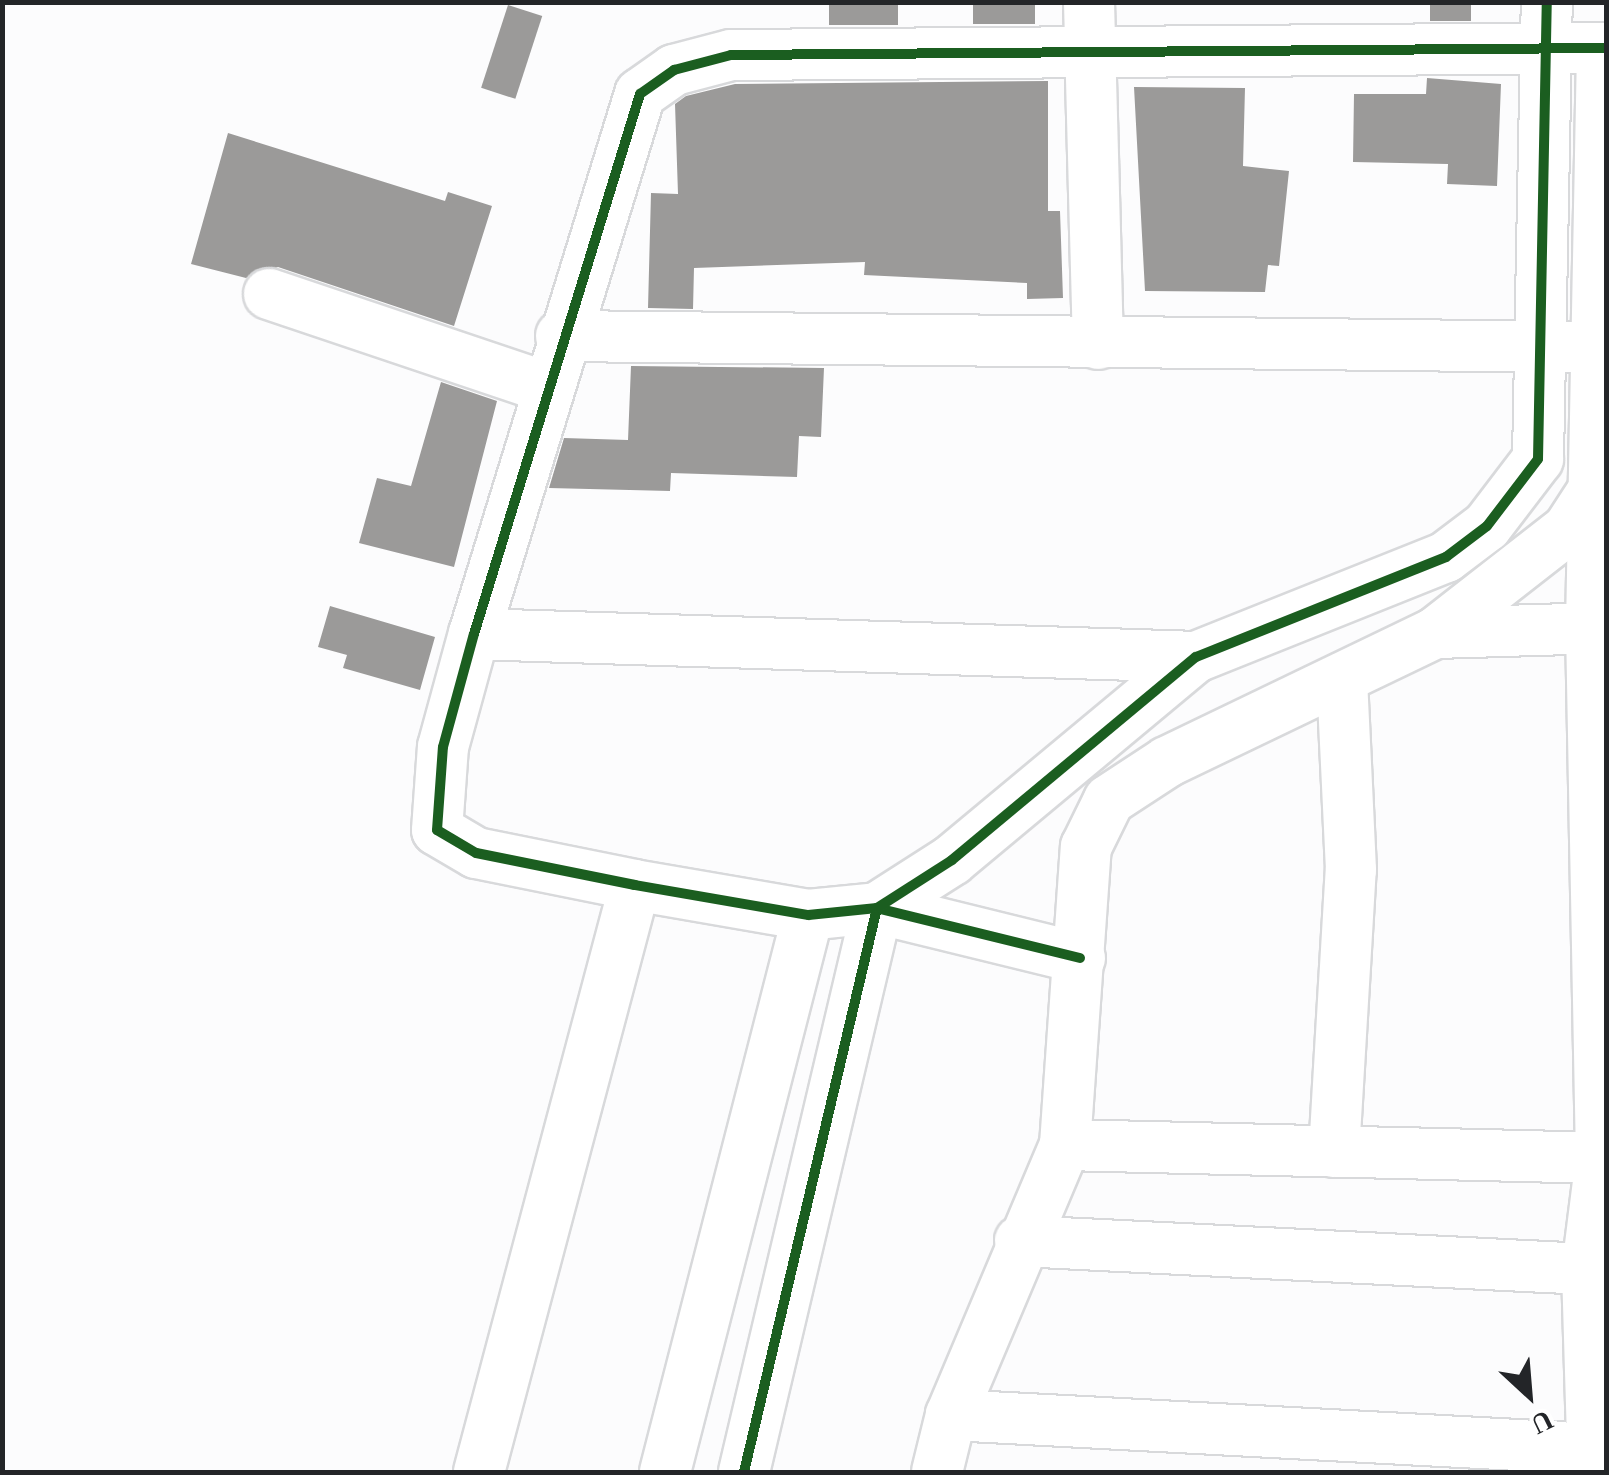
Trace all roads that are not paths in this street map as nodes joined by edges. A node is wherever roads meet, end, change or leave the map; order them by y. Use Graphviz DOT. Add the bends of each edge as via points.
graph roads {
  1 [pos="1548,24"];
  2 [pos="1089,26"];
  3 [pos="1604,48"];
  4 [pos="270,294"];
  5 [pos="561,336"];
  6 [pos="1098,344"];
  7 [pos="1541,347"];
  8 [pos="1600,347"];
  9 [pos="544,387"];
  10 [pos="1594,489"];
  11 [pos="1599,628"];
  12 [pos="1435,632"];
  13 [pos="474,634"];
  14 [pos="1196,658"];
  15 [pos="1342,680"];
  16 [pos="635,886"];
  17 [pos="1602,897"];
  18 [pos="877,908"];
  19 [pos="808,914"];
  20 [pos="1080,958"];
  21 [pos="1065,1144"];
  22 [pos="1334,1152"];
  23 [pos="1604,1158"];
  24 [pos="1020,1241"];
  25 [pos="1587,1268"];
  26 [pos="950,1415"];
  27 [pos="1593,1461"];
  28 [pos="479,1472"];
  29 [pos="666,1472"];
  30 [pos="744,1472"];
  31 [pos="937,1472"];
  1 -- 2 [label="street"];
  1 -- 3 [label="street"];
  1 -- 7 [label="street"];
  2 -- 5 [label="street" via="731,55 674,70 640,94"];
  2 -- 6 [label="street"];
  3 -- 8 [label="street"];
  4 -- 9 [label="street"];
  5 -- 6 [label="street"];
  5 -- 9 [label="street"];
  6 -- 7 [label="street"];
  7 -- 8 [label="street"];
  7 -- 14 [label="street" via="1538,459 1487,526 1446,557"];
  8 -- 10 [label="street"];
  9 -- 13 [label="street"];
  10 -- 11 [label="street"];
  10 -- 12 [label="street" via="1568,529"];
  11 -- 12 [label="street"];
  11 -- 17 [label="street"];
  12 -- 15 [label="street"];
  13 -- 14 [label="street"];
  13 -- 16 [label="street" via="443,747 437,830 476,854"];
  14 -- 18 [label="street" via="997,824"];
  15 -- 20 [label="street" via="1167,762 1108,800 1086,848"];
  15 -- 22 [label="street" via="1351,870"];
  16 -- 19 [label="street"];
  16 -- 28 [label="street"];
  17 -- 23 [label="street"];
  18 -- 19 [label="street"];
  18 -- 20 [label="street"];
  18 -- 30 [label="street"];
  19 -- 29 [label="street"];
  20 -- 21 [label="street"];
  21 -- 22 [label="street"];
  21 -- 24 [label="street"];
  22 -- 23 [label="street"];
  23 -- 25 [label="street"];
  24 -- 25 [label="street"];
  24 -- 26 [label="street"];
  25 -- 27 [label="street"];
  26 -- 27 [label="street"];
  26 -- 31 [label="street"];
}
